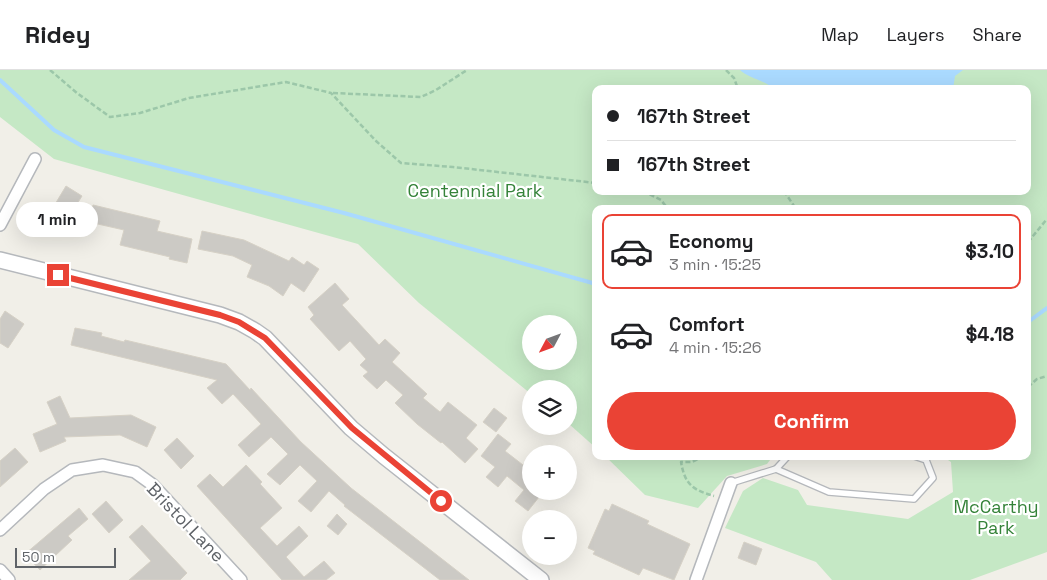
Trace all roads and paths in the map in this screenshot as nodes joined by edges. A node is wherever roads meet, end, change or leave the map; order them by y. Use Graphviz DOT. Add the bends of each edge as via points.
graph roads {
  1 [pos="50,70"];
  2 [pos="467,70"];
  3 [pos="726,70"];
  4 [pos="737,85"];
  5 [pos="331,93"];
  6 [pos="35,159"];
  7 [pos="592,183"];
  8 [pos="651,195"];
  9 [pos="665,205"];
  10 [pos="1047,219"];
  11 [pos="0,225"];
  12 [pos="1031,238"];
  13 [pos="0,260"];
  14 [pos="1047,376"];
  15 [pos="1031,384"];
  16 [pos="696,460"];
  17 [pos="784,460"];
  18 [pos="926,460"];
  19 [pos="776,469"];
  20 [pos="731,482"];
  21 [pos="715,497"];
  22 [pos="0,530"];
  23 [pos="0,570"];
  24 [pos="9,580"];
  25 [pos="240,580"];
  26 [pos="541,580"];
  27 [pos="696,580"];
  1 -- 5 [label="path" via="110,117 140,113 189,98 286,82"];
  2 -- 5 [label="path" via="421,97"];
  3 -- 4 [label="path"];
  5 -- 7 [label="path" via="401,163"];
  6 -- 11 [label="street"];
  8 -- 9 [label="path"];
  10 -- 12 [label="path"];
  13 -- 26 [label="street" via="220,315 255,331 384,456"];
  14 -- 15 [label="path" via="1037,378"];
  16 -- 21 [label="path" via="681,462 686,482"];
  17 -- 19 [label="lane"];
  18 -- 19 [label="lane" via="933,478 914,499 829,492"];
  19 -- 20 [label="lane"];
  20 -- 27 [label="street"];
  22 -- 25 [label="street, Bristol Lane" via="44,489 72,470 103,466 135,472 153,485"];
  23 -- 24 [label="street"];
}
